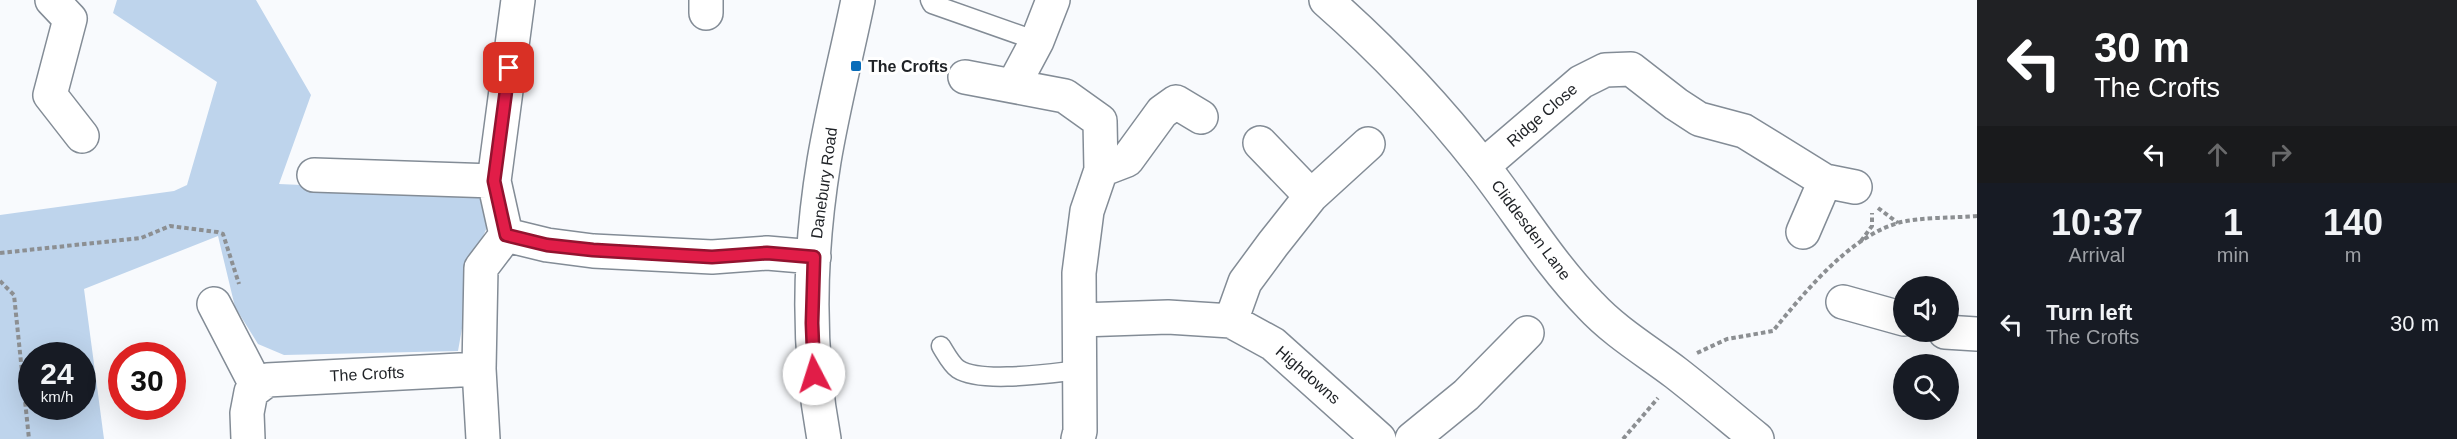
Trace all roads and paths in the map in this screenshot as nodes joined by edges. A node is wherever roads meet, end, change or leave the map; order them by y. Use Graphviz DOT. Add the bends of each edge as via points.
graph roads {
  1 [pos="52,0"];
  2 [pos="518,0"];
  3 [pos="858,0"];
  4 [pos="930,0"];
  5 [pos="1053,0"];
  6 [pos="1326,0"];
  7 [pos="1037,40"];
  8 [pos="965,77"];
  9 [pos="1013,86"];
  10 [pos="1201,117"];
  11 [pos="82,136"];
  12 [pos="1260,143"];
  13 [pos="1368,144"];
  14 [pos="1483,166"];
  15 [pos="1101,170"];
  16 [pos="314,176"];
  17 [pos="494,181"];
  18 [pos="1850,191"];
  19 [pos="1311,196"];
  20 [pos="217,232"];
  21 [pos="1803,232"];
  22 [pos="506,235"];
  23 [pos="1861,242"];
  24 [pos="0,253"];
  25 [pos="814,257"];
  26 [pos="0,281"];
  27 [pos="1843,302"];
  28 [pos="214,304"];
  29 [pos="1893,317"];
  30 [pos="1080,320"];
  31 [pos="1231,321"];
  32 [pos="1527,333"];
  33 [pos="1959,333"];
  34 [pos="1977,334"];
  35 [pos="941,346"];
  36 [pos="480,369"];
  37 [pos="1080,370"];
  38 [pos="257,387"];
  39 [pos="1661,395"];
  40 [pos="29,439"];
  41 [pos="248,439"];
  42 [pos="483,439"];
  43 [pos="824,439"];
  44 [pos="1078,439"];
  45 [pos="1378,439"];
  46 [pos="1412,439"];
  47 [pos="1623,439"];
  48 [pos="1757,439"];
  1 -- 11 [label="street" via="70,19 50,94"];
  2 -- 17 [label="street"];
  3 -- 25 [label="street, Danebury Road" via="824,160"];
  4 -- 7 [label="lane" via="932,4"];
  5 -- 7 [label="street"];
  6 -- 14 [label="street, Cliddesden Lane" via="1412,81"];
  7 -- 9 [label="street"];
  8 -- 9 [label="street"];
  9 -- 15 [label="street" via="1065,96 1100,121"];
  10 -- 15 [label="street" via="1176,102 1162,112 1127,160"];
  12 -- 19 [label="street"];
  13 -- 19 [label="street"];
  14 -- 18 [label="street, Ridge Close" via="1581,82 1605,70 1631,69 1699,119 1743,130"];
  14 -- 48 [label="street, Cliddesden Lane" via="1590,306"];
  15 -- 30 [label="street" via="1087,211 1079,273"];
  16 -- 17 [label="street"];
  17 -- 22 [label="street"];
  18 -- 21 [label="street"];
  18 -- 23 [label="path" via="1872,226"];
  19 -- 31 [label="street" via="1245,282"];
  20 -- 24 [label="path" via="170,226 141,238"];
  22 -- 25 [label="street" via="593,250 712,257 767,253"];
  22 -- 36 [label="street" via="481,268"];
  25 -- 43 [label="street, Danebury Road" via="812,355"];
  26 -- 40 [label="path" via="14,295"];
  27 -- 29 [label="street"];
  28 -- 38 [label="street"];
  30 -- 31 [label="street, Highdowns" via="1168,317"];
  30 -- 37 [label="street"];
  31 -- 45 [label="street, Highdowns" via="1273,344"];
  32 -- 46 [label="street" via="1466,395"];
  33 -- 34 [label="street"];
  35 -- 37 [label="lane" via="955,367 967,374"];
  36 -- 38 [label="street, The Crofts" via="271,379"];
  36 -- 42 [label="street"];
  37 -- 44 [label="street"];
  38 -- 41 [label="street" via="251,392 247,413"];
  39 -- 47 [label="path"];
}
